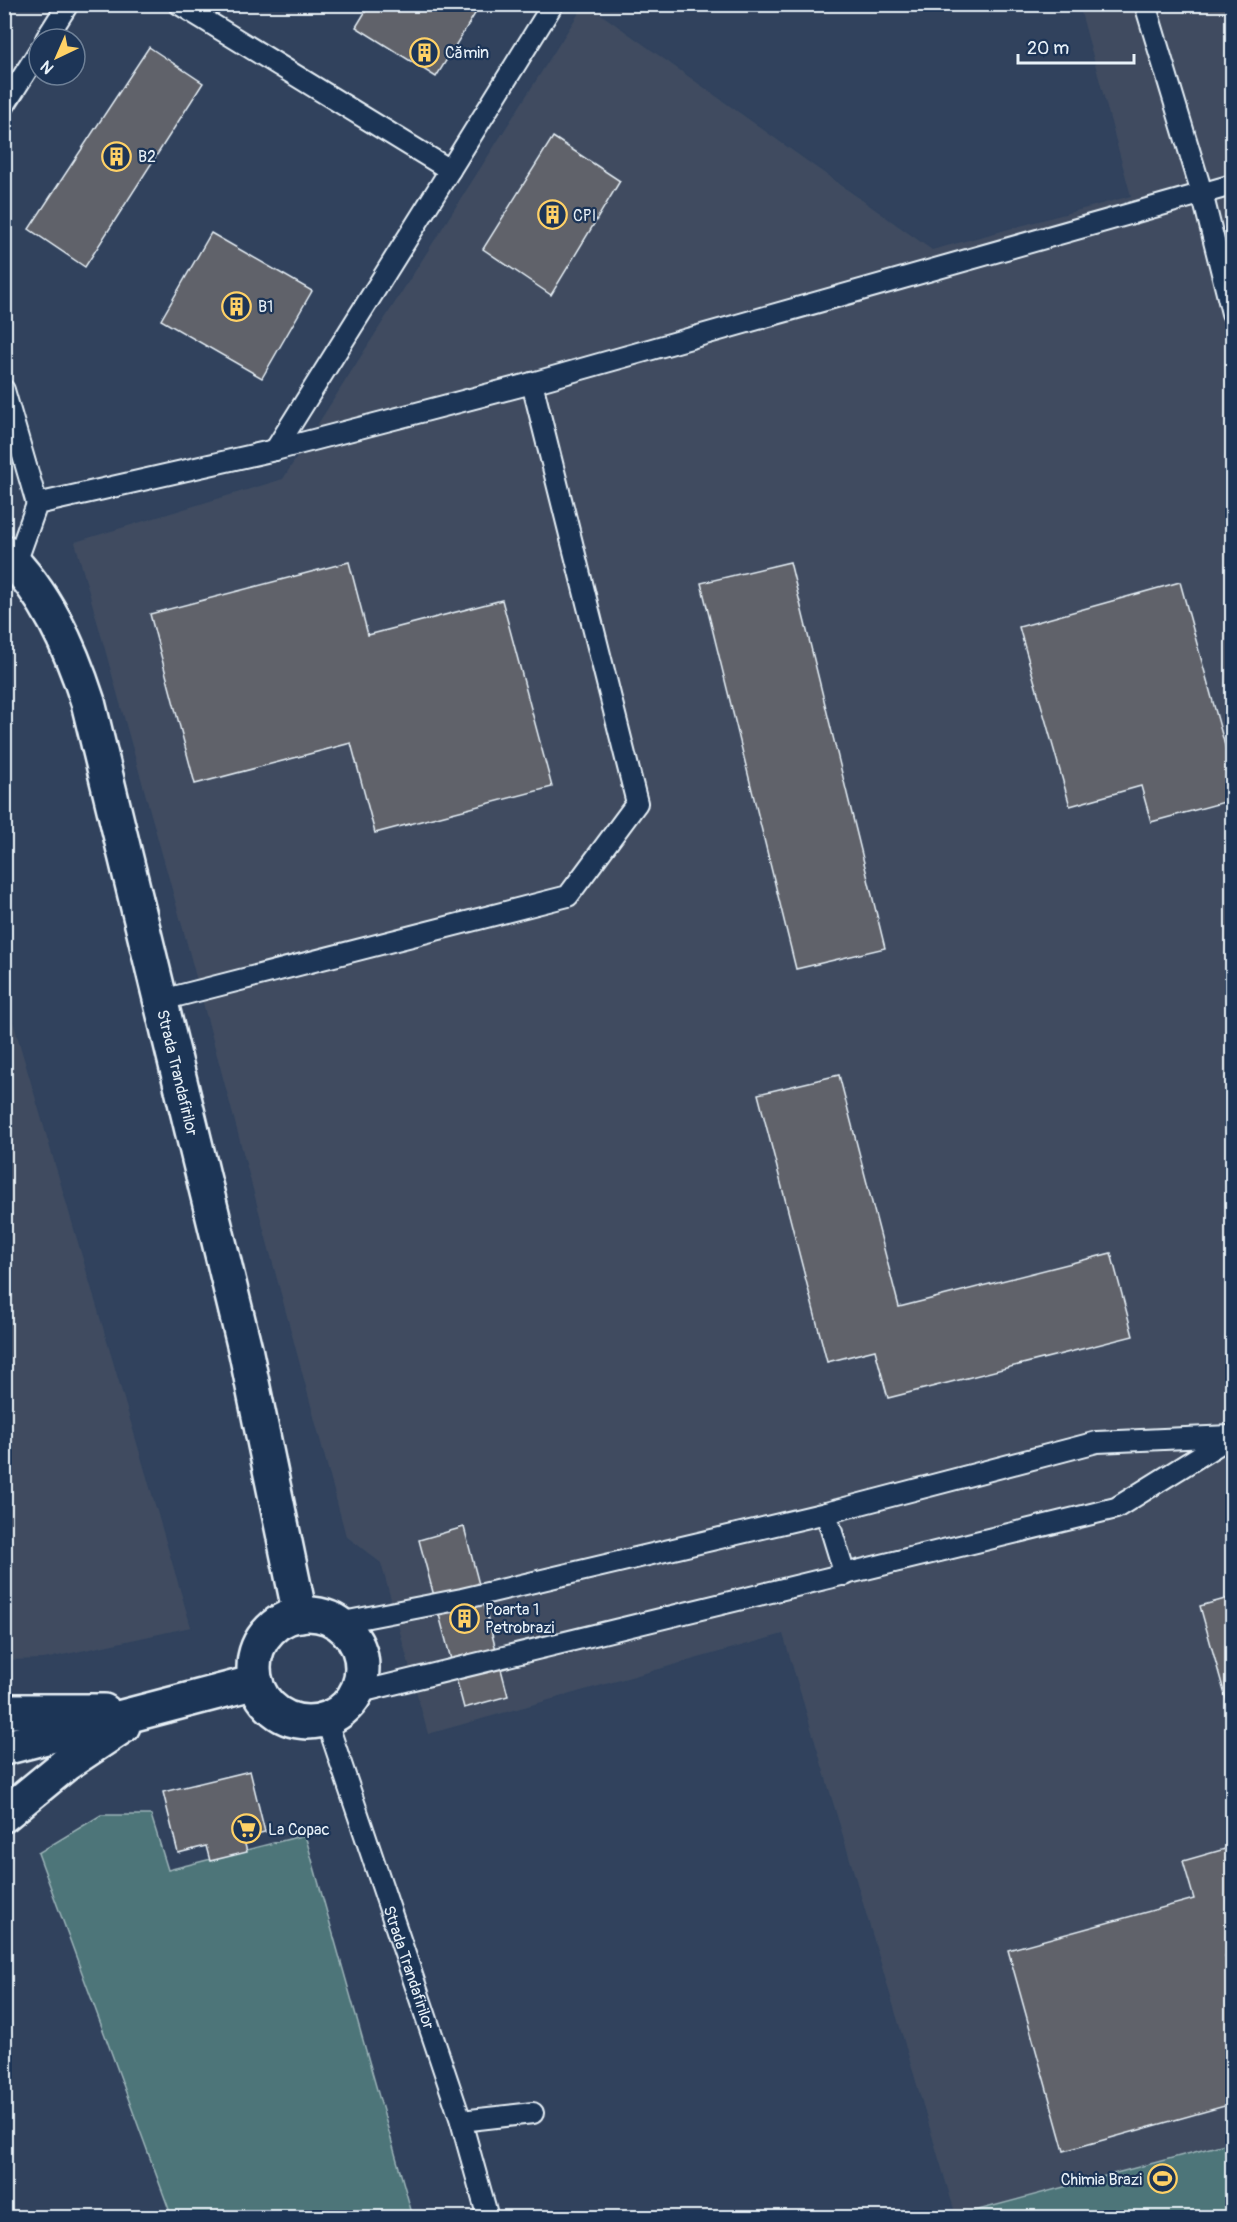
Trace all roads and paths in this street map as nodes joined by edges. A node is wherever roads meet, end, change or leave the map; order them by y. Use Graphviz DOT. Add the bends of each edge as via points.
graph roads {
  1 [pos="68,4"];
  2 [pos="179,4"];
  3 [pos="553,4"];
  4 [pos="1145,4"];
  5 [pos="54,27"];
  6 [pos="27,70"];
  7 [pos="4,106"];
  8 [pos="450,170"];
  9 [pos="1233,185"];
  10 [pos="1202,193"];
  11 [pos="1233,313"];
  12 [pos="532,383"];
  13 [pos="4,390"];
  14 [pos="275,450"];
  15 [pos="37,504"];
  16 [pos="10,557"];
  17 [pos="162,1000"];
  18 [pos="1232,1435"];
  19 [pos="826,1513"];
  20 [pos="844,1575"];
  21 [pos="300,1615"];
  22 [pos="338,1623"];
  23 [pos="256,1682"];
  24 [pos="356,1693"];
  25 [pos="4,1711"];
  26 [pos="145,1712"];
  27 [pos="326,1719"];
  28 [pos="4,1748"];
  29 [pos="4,1815"];
  30 [pos="533,2113"];
  31 [pos="461,2121"];
  32 [pos="488,2217"];
  1 -- 5 [label="lane"];
  2 -- 8 [label="lane"];
  3 -- 8 [label="lane"];
  4 -- 10 [label="lane"];
  6 -- 7 [label="lane"];
  8 -- 14 [label="lane"];
  9 -- 10 [label="lane"];
  10 -- 11 [label="lane"];
  10 -- 12 [label="lane"];
  12 -- 14 [label="lane"];
  12 -- 17 [label="lane" via="637,803 568,896"];
  13 -- 15 [label="lane"];
  14 -- 15 [label="lane"];
  15 -- 16 [label="lane"];
  16 -- 17 [label="main road, Strada Trandafirilor" via="60,628 74,660 88,702"];
  17 -- 21 [label="main road, Strada Trandafirilor" via="246,1353"];
  18 -- 19 [label="lane" via="1096,1442"];
  18 -- 20 [label="lane" via="1116,1508"];
  19 -- 20 [label="lane"];
  19 -- 22 [label="lane" via="474,1596"];
  20 -- 24 [label="lane"];
  21 -- 22 [label="main road" via="314,1614"];
  21 -- 23 [label="main road" via="283,1620 258,1646"];
  22 -- 24 [label="main road" via="358,1647 362,1662"];
  23 -- 26 [label="main road"];
  23 -- 27 [label="main road" via="275,1711 308,1722"];
  24 -- 27 [label="main road" via="348,1704"];
  25 -- 26 [label="main road"];
  26 -- 28 [label="main road"];
  26 -- 29 [label="main road" via="66,1764"];
  27 -- 31 [label="lane, Strada Trandafirilor"];
  30 -- 31 [label="lane"];
  31 -- 32 [label="lane, Strada Trandafirilor"];
}
